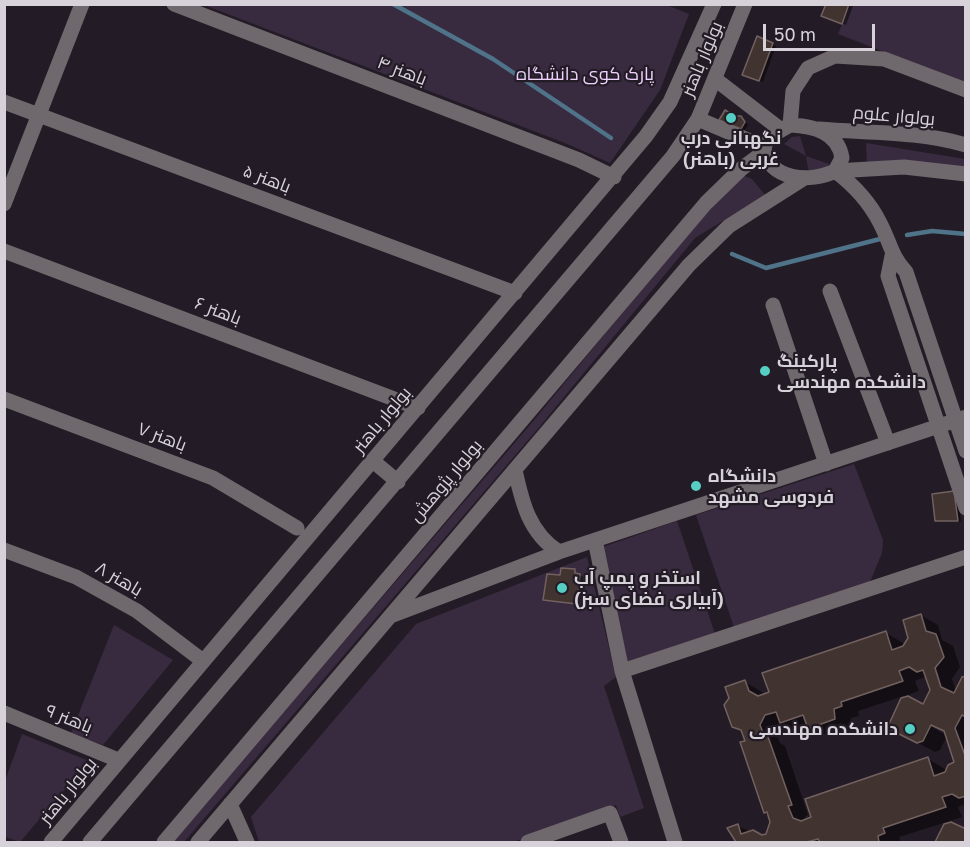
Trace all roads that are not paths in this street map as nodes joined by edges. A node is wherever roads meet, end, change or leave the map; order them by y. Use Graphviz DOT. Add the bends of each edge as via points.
graph roads {
  1 [pos="82,4"];
  2 [pos="174,4"];
  3 [pos="745,4"];
  4 [pos="709,6"];
  5 [pos="715,79"];
  6 [pos="966,90"];
  7 [pos="4,102"];
  8 [pos="39,115"];
  9 [pos="698,119"];
  10 [pos="785,127"];
  11 [pos="819,129"];
  12 [pos="966,145"];
  13 [pos="764,149"];
  14 [pos="835,171"];
  15 [pos="966,174"];
  16 [pos="614,177"];
  17 [pos="803,179"];
  18 [pos="4,204"];
  19 [pos="4,251"];
  20 [pos="892,256"];
  21 [pos="830,291"];
  22 [pos="515,293"];
  23 [pos="773,305"];
  24 [pos="4,399"];
  25 [pos="418,408"];
  26 [pos="960,419"];
  27 [pos="937,426"];
  28 [pos="888,443"];
  29 [pos="966,451"];
  30 [pos="373,460"];
  31 [pos="826,464"];
  32 [pos="515,470"];
  33 [pos="398,482"];
  34 [pos="966,508"];
  35 [pos="297,528"];
  36 [pos="595,540"];
  37 [pos="4,550"];
  38 [pos="559,552"];
  39 [pos="966,557"];
  40 [pos="390,616"];
  41 [pos="203,661"];
  42 [pos="622,671"];
  43 [pos="4,713"];
  44 [pos="118,760"];
  45 [pos="231,804"];
  46 [pos="51,843"];
  47 [pos="90,843"];
  48 [pos="164,843"];
  49 [pos="198,843"];
  50 [pos="247,843"];
  51 [pos="528,843"];
  52 [pos="621,843"];
  53 [pos="675,843"];
  1 -- 8 [label="street"];
  2 -- 16 [label="street, باهنر ۴"];
  3 -- 5 [label="street, بولوار باهنر"];
  4 -- 16 [label="street, بولوار باهنر" via="670,102"];
  5 -- 9 [label="street, بولوار باهنر"];
  5 -- 10 [label="street"];
  6 -- 10 [label="street" via="884,59 835,56 808,68 793,91"];
  7 -- 8 [label="street, باهنر ۵"];
  8 -- 18 [label="street"];
  8 -- 22 [label="street, باهنر ۵"];
  9 -- 13 [label="street"];
  9 -- 33 [label="street, بولوار باهنر" via="640,197"];
  10 -- 11 [label="street"];
  10 -- 13 [label="street" via="770,137"];
  11 -- 12 [label="street, بولوار علوم" via="908,135"];
  11 -- 14 [label="street" via="841,151"];
  13 -- 17 [label="street" via="769,162 778,170"];
  13 -- 48 [label="street, بولوار پژوهش" via="706,203"];
  14 -- 15 [label="street" via="904,167"];
  14 -- 17 [label="street" via="816,179"];
  14 -- 20 [label="street" via="868,202"];
  16 -- 22 [label="street, بولوار باهنر"];
  17 -- 32 [label="street" via="729,226 689,265"];
  19 -- 25 [label="street, باهنر ۶"];
  20 -- 26 [label="street" via="906,272"];
  20 -- 27 [label="street" via="888,276"];
  21 -- 28 [label="street"];
  22 -- 25 [label="street, بولوار باهنر"];
  23 -- 31 [label="street"];
  24 -- 35 [label="street, باهنر ۷" via="213,478"];
  25 -- 30 [label="street, بولوار باهنر"];
  26 -- 27 [label="street"];
  26 -- 29 [label="street"];
  27 -- 28 [label="street"];
  27 -- 34 [label="street"];
  28 -- 31 [label="street"];
  30 -- 33 [label="street"];
  30 -- 41 [label="street, بولوار باهنر"];
  31 -- 36 [label="street"];
  32 -- 38 [label="street" via="522,503 534,530"];
  32 -- 40 [label="street"];
  33 -- 47 [label="street, بولوار باهنر"];
  36 -- 38 [label="street"];
  36 -- 42 [label="street"];
  37 -- 41 [label="street, باهنر ۸" via="76,577 136,611"];
  38 -- 40 [label="street"];
  39 -- 42 [label="street"];
  40 -- 45 [label="street"];
  41 -- 44 [label="street, بولوار باهنر"];
  42 -- 53 [label="street"];
  43 -- 44 [label="street, باهنر ۹"];
  44 -- 46 [label="street, بولوار باهنر"];
  45 -- 49 [label="street"];
  45 -- 50 [label="street"];
  51 -- 52 [label="street" via="610,813"];
}
